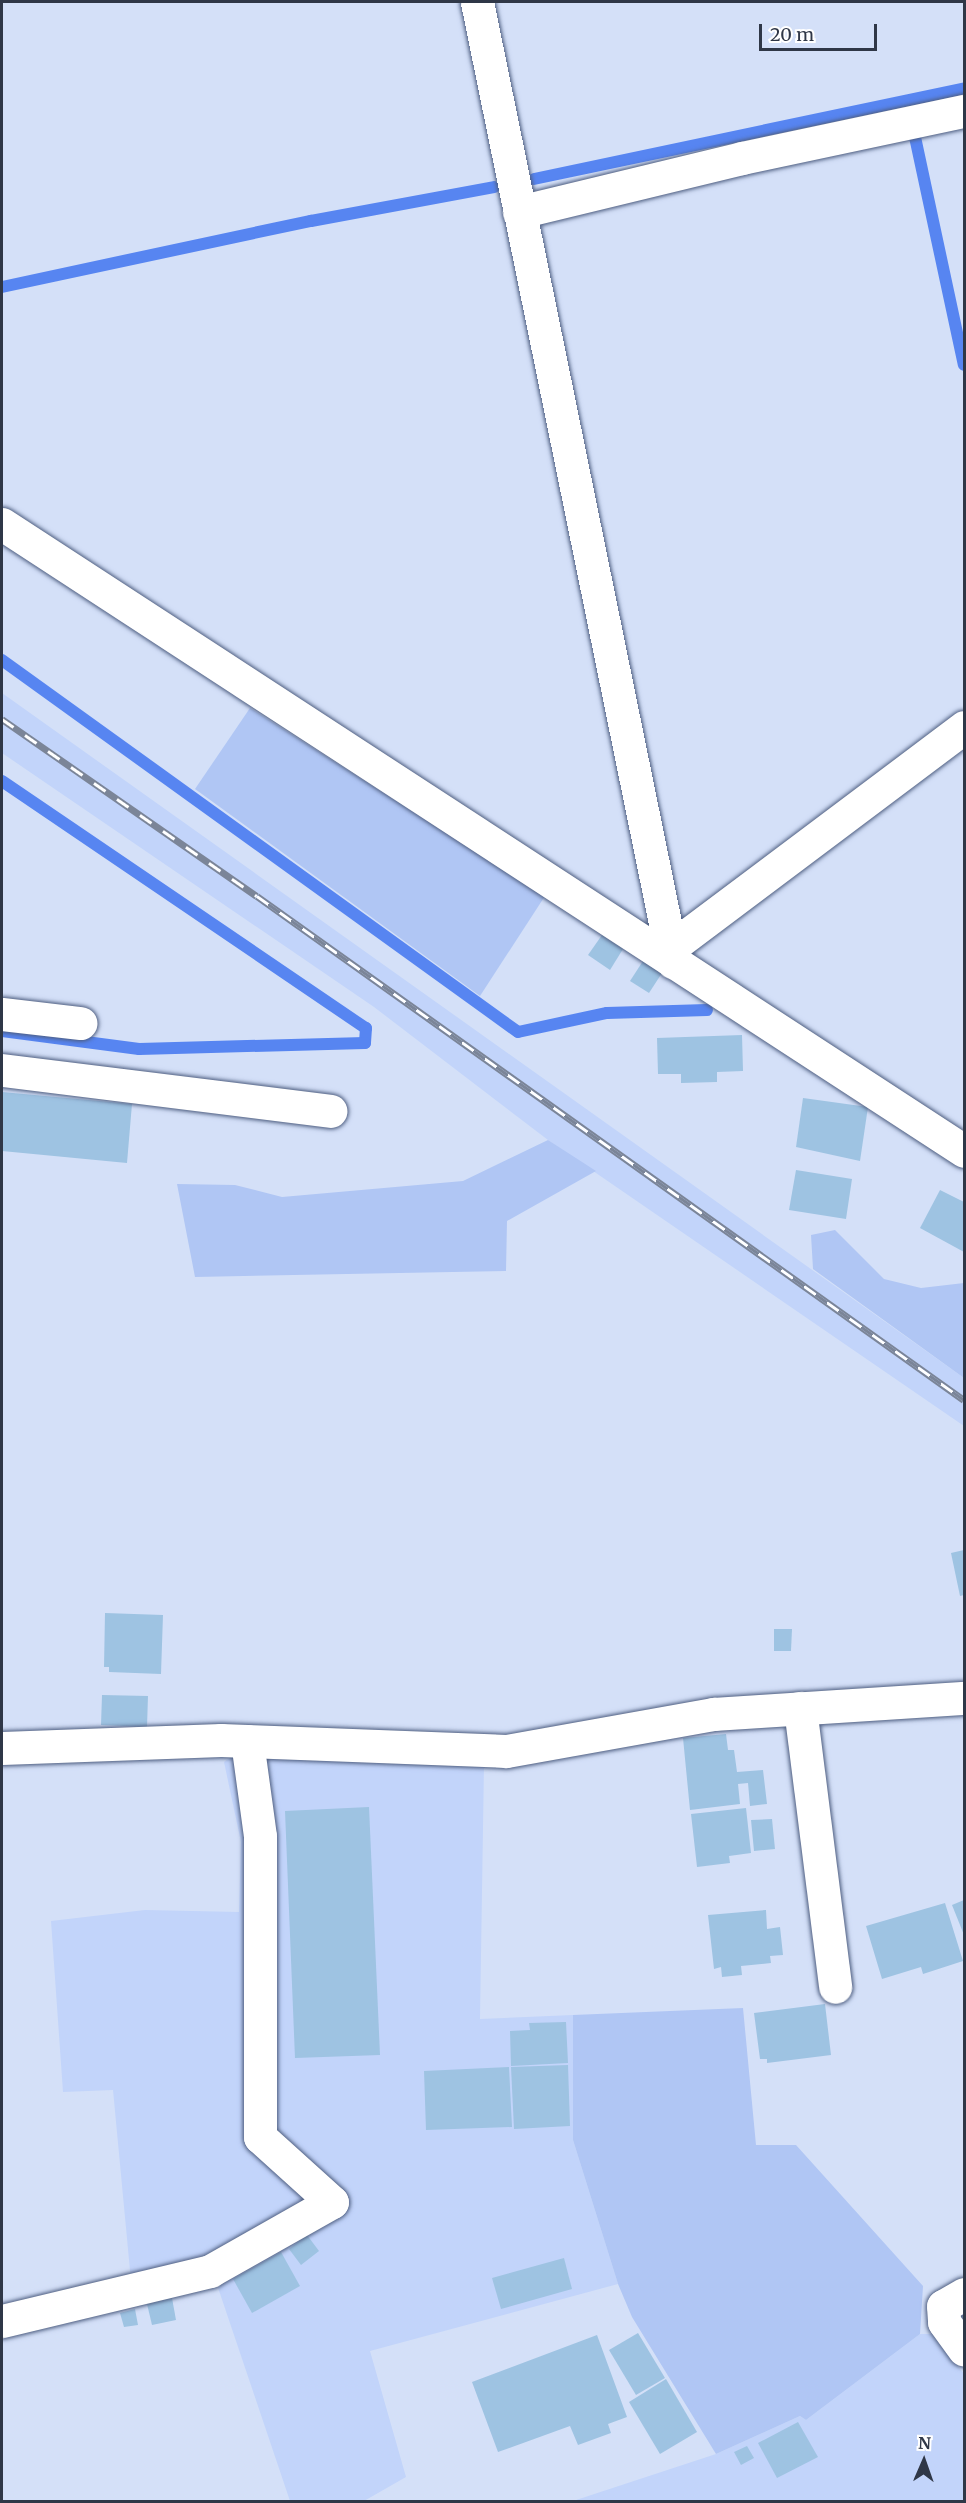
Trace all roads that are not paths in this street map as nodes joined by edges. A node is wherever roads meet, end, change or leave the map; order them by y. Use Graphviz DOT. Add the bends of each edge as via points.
graph roads {
  1 [pos="477,2"];
  2 [pos="964,111"];
  3 [pos="519,212"];
  4 [pos="2,524"];
  5 [pos="964,727"];
  6 [pos="672,955"];
  7 [pos="2,1014"];
  8 [pos="80,1023"];
  9 [pos="2,1070"];
  10 [pos="330,1111"];
  11 [pos="964,1151"];
  12 [pos="964,1698"];
  13 [pos="800,1708"];
  14 [pos="247,1741"];
  15 [pos="2,1748"];
  16 [pos="835,1987"];
  17 [pos="964,2294"];
  18 [pos="2,2321"];
  19 [pos="964,2350"];
  1 -- 3 [label="street"];
  2 -- 3 [label="street" via="742,158"];
  3 -- 6 [label="street"];
  4 -- 6 [label="street"];
  5 -- 6 [label="street"];
  6 -- 11 [label="street"];
  7 -- 8 [label="street"];
  9 -- 10 [label="street"];
  12 -- 13 [label="street"];
  13 -- 14 [label="street" via="714,1714 506,1751"];
  13 -- 16 [label="street"];
  14 -- 15 [label="street"];
  14 -- 18 [label="street" via="260,1836 260,2137 332,2202 210,2271"];
  17 -- 19 [label="street" via="943,2306 944,2322"];
}
